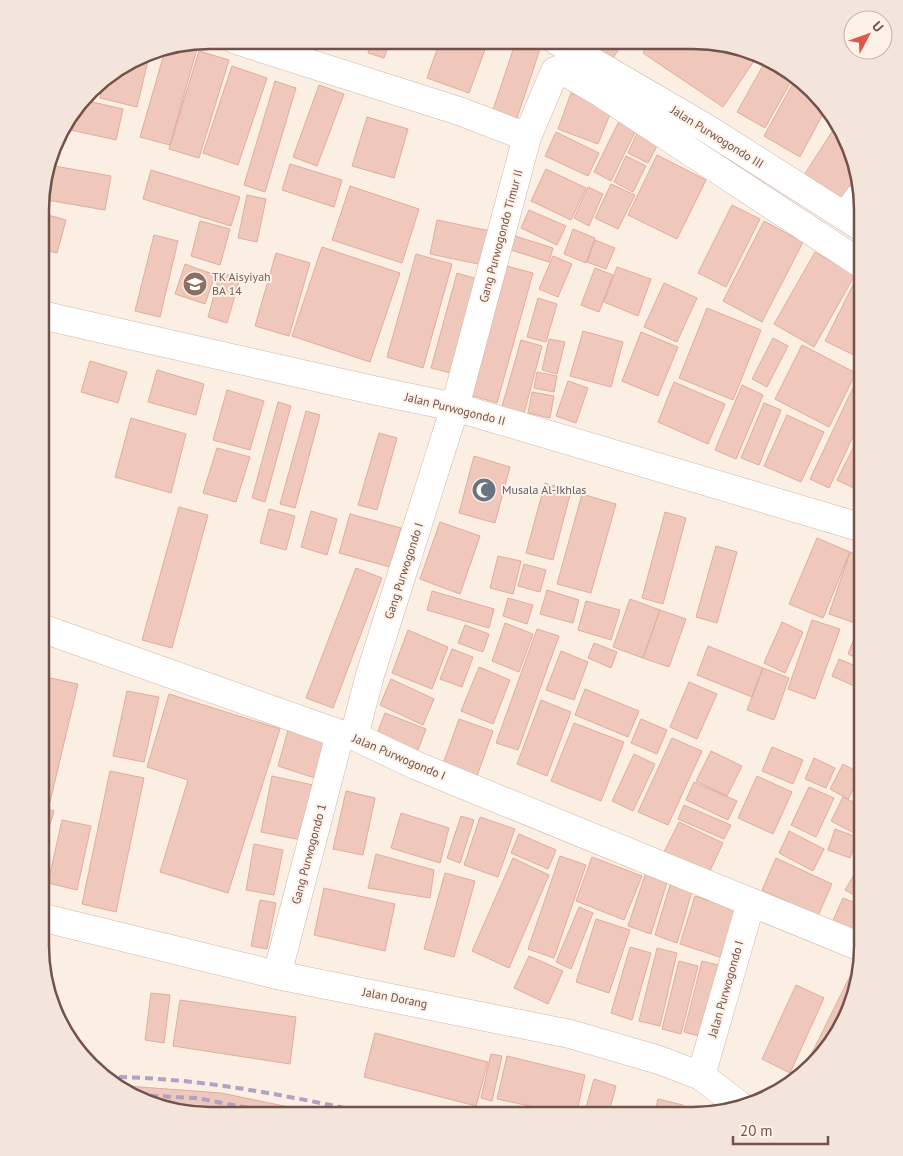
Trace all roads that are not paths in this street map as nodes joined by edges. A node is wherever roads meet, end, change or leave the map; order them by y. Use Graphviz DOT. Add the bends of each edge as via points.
graph roads {
  1 [pos="264,49"];
  2 [pos="561,53"];
  3 [pos="527,137"];
  4 [pos="854,213"];
  5 [pos="854,259"];
  6 [pos="49,317"];
  7 [pos="455,407"];
  8 [pos="854,525"];
  9 [pos="49,631"];
  10 [pos="347,735"];
  11 [pos="751,902"];
  12 [pos="49,919"];
  13 [pos="854,944"];
  14 [pos="277,974"];
  15 [pos="701,1076"];
  16 [pos="735,1102"];
  1 -- 3 [label="street" via="460,111"];
  2 -- 3 [label="street, Gang Purwogondo Timur II"];
  2 -- 4 [label="street, Jalan Purwogondo III" via="706,128"];
  2 -- 5 [label="street" via="560,69"];
  3 -- 7 [label="street, Gang Purwogondo Timur II"];
  6 -- 7 [label="street, Jalan Purwogondo II"];
  7 -- 8 [label="street, Jalan Purwogondo II"];
  7 -- 10 [label="street, Gang Purwogondo I" via="370,675"];
  9 -- 10 [label="street, Jalan Purwogondo I"];
  10 -- 11 [label="street, Jalan Purwogondo I"];
  10 -- 14 [label="street, Gang Purwogondo 1"];
  11 -- 13 [label="street, Jalan Purwogondo I"];
  11 -- 15 [label="street, Jalan Purwogondo I"];
  12 -- 14 [label="street, Jalan Dorang"];
  14 -- 15 [label="street, Jalan Dorang" via="570,1034"];
  15 -- 16 [label="street, Jalan Dorang"];
}
